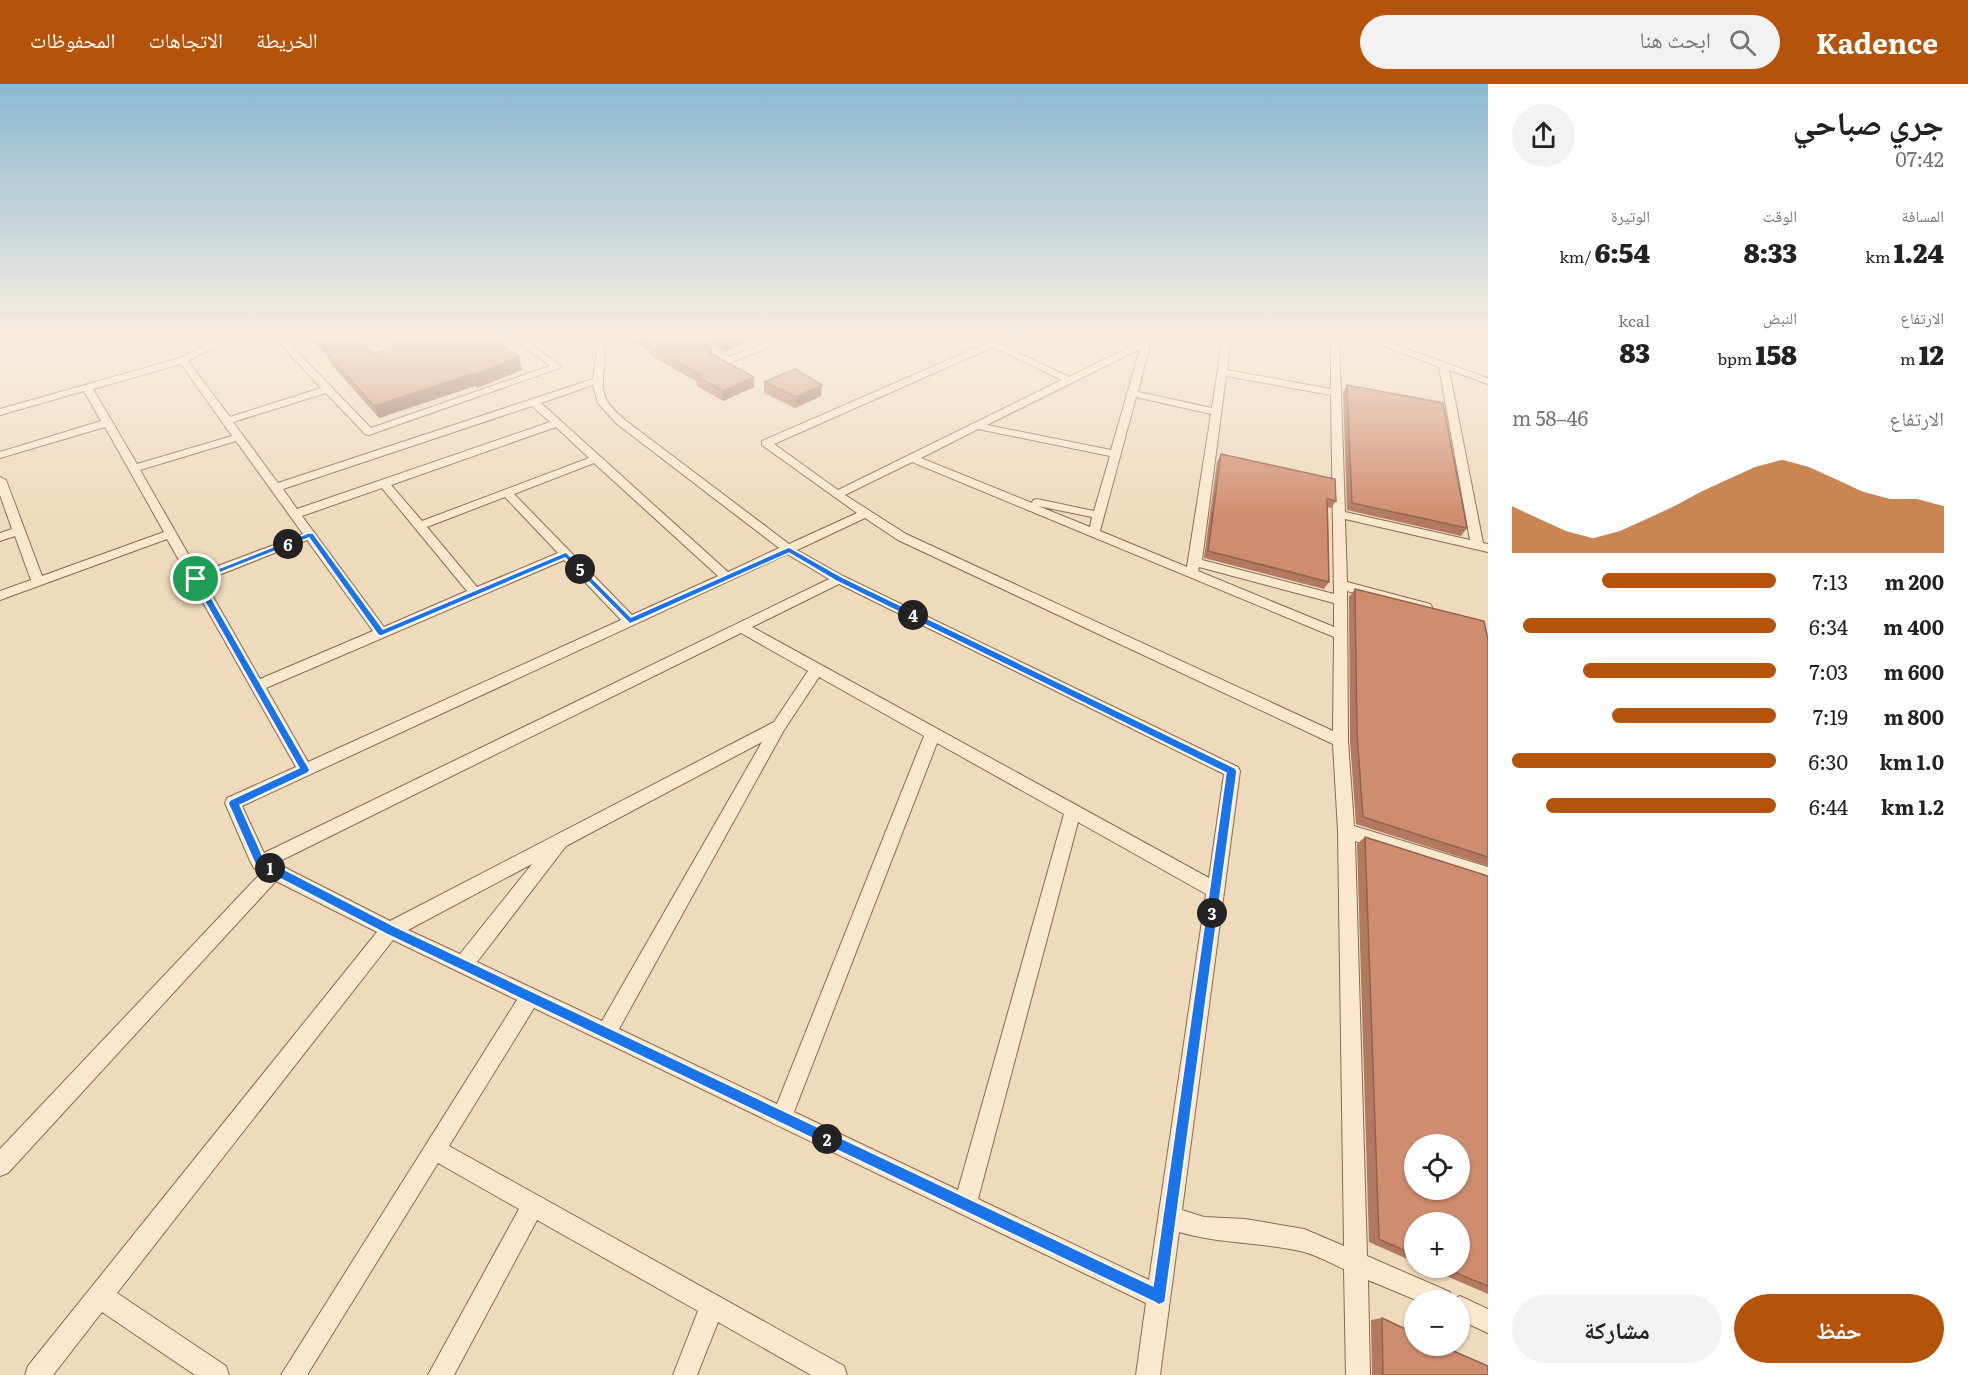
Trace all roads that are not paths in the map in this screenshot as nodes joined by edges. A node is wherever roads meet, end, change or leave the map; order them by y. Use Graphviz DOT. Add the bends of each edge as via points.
graph roads {
  1 [pos="51,397"];
  2 [pos="93,397"];
  3 [pos="210,397"];
  4 [pos="302,397"];
  5 [pos="336,397"];
  6 [pos="470,397"];
  7 [pos="548,397"];
  8 [pos="601,397"];
  9 [pos="871,397"];
  10 [pos="1035,397"];
  11 [pos="1130,397"];
  12 [pos="1150,397"];
  13 [pos="1218,397"];
  14 [pos="1336,397"];
  15 [pos="1450,397"];
  16 [pos="534,402"];
  17 [pos="0,412"];
  18 [pos="1216,412"];
  19 [pos="227,421"];
  20 [pos="107,423"];
  21 [pos="556,424"];
  22 [pos="977,426"];
  23 [pos="238,436"];
  24 [pos="1114,454"];
  25 [pos="0,455"];
  26 [pos="912,458"];
  27 [pos="595,459"];
  28 [pos="133,469"];
  29 [pos="0,480"];
  30 [pos="384,483"];
  31 [pos="276,488"];
  32 [pos="507,493"];
  33 [pos="997,493"];
  34 [pos="837,495"];
  35 [pos="295,514"];
  36 [pos="865,514"];
  37 [pos="1339,514"];
  38 [pos="1099,515"];
  39 [pos="420,526"];
  40 [pos="19,531"];
  41 [pos="1094,533"];
  42 [pos="170,534"];
  43 [pos="310,535"];
  44 [pos="0,537"];
  45 [pos="1483,547"];
  46 [pos="789,550"];
  47 [pos="566,554"];
  48 [pos="1193,568"];
  49 [pos="727,578"];
  50 [pos="196,579"];
  51 [pos="839,579"];
  52 [pos="38,582"];
  53 [pos="475,593"];
  54 [pos="1341,593"];
  55 [pos="0,596"];
  56 [pos="1443,611"];
  57 [pos="630,621"];
  58 [pos="741,627"];
  59 [pos="381,633"];
  60 [pos="1341,635"];
  61 [pos="818,669"];
  62 [pos="257,686"];
  63 [pos="779,726"];
  64 [pos="933,733"];
  65 [pos="1341,741"];
  66 [pos="305,770"];
  67 [pos="1072,811"];
  68 [pos="1346,831"];
  69 [pos="564,837"];
  70 [pos="267,867"];
  71 [pos="1488,874"];
  72 [pos="1215,890"];
  73 [pos="390,930"];
  74 [pos="463,965"];
  75 [pos="530,997"];
  76 [pos="606,1033"];
  77 [pos="782,1117"];
  78 [pos="434,1149"];
  79 [pos="0,1165"];
  80 [pos="965,1204"];
  81 [pos="533,1205"];
  82 [pos="1170,1218"];
  83 [pos="1355,1263"];
  84 [pos="1418,1290"];
  85 [pos="100,1296"];
  86 [pos="1159,1297"];
  87 [pos="712,1306"];
  88 [pos="1470,1313"];
  89 [pos="1488,1321"];
  90 [pos="37,1375"];
  91 [pos="217,1375"];
  92 [pos="293,1375"];
  93 [pos="440,1375"];
  94 [pos="685,1375"];
  95 [pos="835,1375"];
  96 [pos="1148,1375"];
  97 [pos="1358,1375"];
  1 -- 17 [label="street"];
  2 -- 20 [label="street"];
  3 -- 19 [label="street"];
  4 -- 19 [label="street"];
  5 -- 6 [label="street" via="369,432"];
  7 -- 16 [label="street"];
  8 -- 46 [label="street" via="621,422"];
  9 -- 34 [label="street" via="766,443"];
  10 -- 22 [label="street"];
  11 -- 24 [label="street"];
  12 -- 18 [label="street"];
  13 -- 18 [label="street"];
  14 -- 37 [label="street" via="1332,481"];
  15 -- 45 [label="street"];
  16 -- 21 [label="street"];
  16 -- 31 [label="street"];
  18 -- 48 [label="street" via="1216,456"];
  19 -- 23 [label="street"];
  20 -- 25 [label="street"];
  20 -- 28 [label="street"];
  21 -- 27 [label="street"];
  21 -- 30 [label="street"];
  22 -- 24 [label="street"];
  22 -- 26 [label="street"];
  23 -- 28 [label="street"];
  23 -- 31 [label="street"];
  24 -- 38 [label="street"];
  26 -- 33 [label="street"];
  26 -- 34 [label="street"];
  27 -- 32 [label="street"];
  27 -- 49 [label="street"];
  28 -- 42 [label="street"];
  29 -- 40 [label="street"];
  30 -- 35 [label="street"];
  30 -- 39 [label="street"];
  31 -- 35 [label="street"];
  32 -- 39 [label="street"];
  32 -- 47 [label="street"];
  33 -- 38 [label="street"];
  33 -- 41 [label="street"];
  34 -- 36 [label="street"];
  35 -- 43 [label="street"];
  36 -- 46 [label="street"];
  36 -- 65 [label="street" via="953,562"];
  37 -- 45 [label="street"];
  37 -- 54 [label="street"];
  38 -- 41 [label="street"];
  39 -- 53 [label="street"];
  40 -- 44 [label="street"];
  40 -- 52 [label="street"];
  41 -- 48 [label="street"];
  42 -- 50 [label="street"];
  42 -- 52 [label="street"];
  43 -- 50 [label="street"];
  43 -- 59 [label="street"];
  46 -- 49 [label="street"];
  46 -- 51 [label="street"];
  47 -- 53 [label="street"];
  47 -- 57 [label="street"];
  48 -- 54 [label="street"];
  48 -- 60 [label="street"];
  49 -- 57 [label="street"];
  50 -- 62 [label="street"];
  51 -- 58 [label="street"];
  51 -- 72 [label="street" via="1232,771"];
  52 -- 55 [label="street"];
  53 -- 59 [label="street"];
  54 -- 56 [label="street"];
  54 -- 60 [label="street"];
  57 -- 66 [label="street"];
  58 -- 61 [label="street"];
  58 -- 70 [label="street"];
  59 -- 62 [label="street"];
  60 -- 65 [label="street"];
  61 -- 63 [label="street"];
  61 -- 64 [label="street"];
  62 -- 66 [label="street"];
  63 -- 69 [label="street"];
  63 -- 76 [label="street"];
  64 -- 67 [label="street"];
  64 -- 77 [label="street"];
  65 -- 68 [label="street"];
  66 -- 70 [label="street" via="234,803"];
  67 -- 72 [label="street"];
  67 -- 80 [label="street"];
  68 -- 71 [label="street"];
  68 -- 83 [label="street"];
  69 -- 73 [label="street"];
  69 -- 74 [label="street"];
  70 -- 73 [label="street"];
  70 -- 79 [label="street"];
  72 -- 82 [label="street"];
  73 -- 74 [label="street"];
  73 -- 85 [label="street"];
  74 -- 75 [label="street"];
  75 -- 76 [label="street"];
  75 -- 78 [label="street"];
  76 -- 77 [label="street"];
  77 -- 80 [label="street"];
  78 -- 81 [label="street"];
  78 -- 92 [label="street"];
  80 -- 86 [label="street"];
  81 -- 87 [label="street"];
  81 -- 93 [label="street"];
  82 -- 83 [label="street" via="1204,1228 1304,1240"];
  82 -- 86 [label="street"];
  83 -- 84 [label="street"];
  83 -- 97 [label="street"];
  85 -- 90 [label="street"];
  85 -- 91 [label="street"];
  86 -- 96 [label="street"];
  87 -- 94 [label="street"];
  87 -- 95 [label="street"];
  88 -- 89 [label="street"];
}
